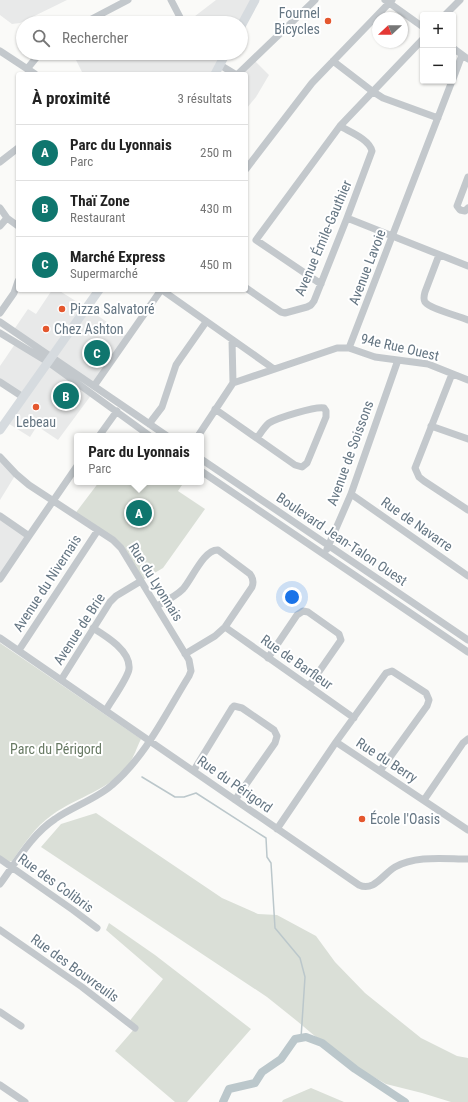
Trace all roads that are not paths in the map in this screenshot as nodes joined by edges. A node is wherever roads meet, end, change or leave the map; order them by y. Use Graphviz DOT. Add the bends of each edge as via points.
graph roads {
  1 [pos="128,0"];
  2 [pos="171,0"];
  3 [pos="255,0"];
  4 [pos="315,0"];
  5 [pos="460,0"];
  6 [pos="389,1"];
  7 [pos="448,12"];
  8 [pos="97,16"];
  9 [pos="179,16"];
  10 [pos="246,16"];
  11 [pos="420,25"];
  12 [pos="420,42"];
  13 [pos="456,50"];
  14 [pos="0,51"];
  15 [pos="465,57"];
  16 [pos="34,60"];
  17 [pos="222,60"];
  18 [pos="333,61"];
  19 [pos="220,65"];
  20 [pos="27,69"];
  21 [pos="32,72"];
  22 [pos="216,72"];
  23 [pos="232,72"];
  24 [pos="240,72"];
  25 [pos="456,74"];
  26 [pos="451,84"];
  27 [pos="372,91"];
  28 [pos="438,118"];
  29 [pos="340,126"];
  30 [pos="16,150"];
  31 [pos="0,162"];
  32 [pos="248,166"];
  33 [pos="468,177"];
  34 [pos="466,192"];
  35 [pos="0,208"];
  36 [pos="468,208"];
  37 [pos="7,218"];
  38 [pos="347,218"];
  39 [pos="16,225"];
  40 [pos="0,226"];
  41 [pos="392,236"];
  42 [pos="439,255"];
  43 [pos="468,266"];
  44 [pos="321,284"];
  45 [pos="16,287"];
  46 [pos="248,289"];
  47 [pos="98,292"];
  48 [pos="160,292"];
  49 [pos="164,292"];
  50 [pos="0,313"];
  51 [pos="468,320"];
  52 [pos="0,322"];
  53 [pos="206,322"];
  54 [pos="0,333"];
  55 [pos="232,340"];
  56 [pos="349,348"];
  57 [pos="50,360"];
  58 [pos="398,360"];
  59 [pos="274,369"];
  60 [pos="452,374"];
  61 [pos="468,380"];
  62 [pos="0,382"];
  63 [pos="233,383"];
  64 [pos="94,386"];
  65 [pos="23,397"];
  66 [pos="215,409"];
  67 [pos="117,411"];
  68 [pos="149,424"];
  69 [pos="431,426"];
  70 [pos="0,430"];
  71 [pos="101,433"];
  72 [pos="146,433"];
  73 [pos="162,433"];
  74 [pos="200,433"];
  75 [pos="257,438"];
  76 [pos="468,439"];
  77 [pos="0,457"];
  78 [pos="204,461"];
  79 [pos="74,470"];
  80 [pos="204,473"];
  81 [pos="351,494"];
  82 [pos="53,500"];
  83 [pos="468,510"];
  84 [pos="0,516"];
  85 [pos="98,530"];
  86 [pos="29,536"];
  87 [pos="329,545"];
  88 [pos="325,554"];
  89 [pos="468,576"];
  90 [pos="0,579"];
  91 [pos="141,581"];
  92 [pos="157,606"];
  93 [pos="224,627"];
  94 [pos="93,628"];
  95 [pos="0,638"];
  96 [pos="468,640"];
  97 [pos="19,650"];
  98 [pos="468,652"];
  99 [pos="185,654"];
  100 [pos="268,658"];
  101 [pos="61,680"];
  102 [pos="309,686"];
  103 [pos="106,710"];
  104 [pos="354,718"];
  105 [pos="468,739"];
  106 [pos="150,740"];
  107 [pos="336,742"];
  108 [pos="194,770"];
  109 [pos="380,771"];
  110 [pos="235,800"];
  111 [pos="424,800"];
  112 [pos="277,829"];
  113 [pos="468,830"];
  114 [pos="0,859"];
  115 [pos="468,859"];
  116 [pos="12,867"];
  117 [pos="0,884"];
  118 [pos="97,928"];
  119 [pos="0,930"];
  120 [pos="0,1012"];
  121 [pos="21,1026"];
  122 [pos="135,1028"];
  123 [pos="0,1085"];
  124 [pos="25,1102"];
  1 -- 8 [label="street"];
  2 -- 9 [label="street"];
  3 -- 10 [label="main road"];
  4 -- 24 [label="street"];
  5 -- 7 [label="street"];
  6 -- 11 [label="street"];
  6 -- 18 [label="street"];
  12 -- 27 [label="street"];
  13 -- 15 [label="street"];
  14 -- 20 [label="street"];
  15 -- 25 [label="street, Avenue Lavoie"];
  16 -- 20 [label="street"];
  17 -- 19 [label="main road"];
  18 -- 27 [label="street"];
  18 -- 32 [label="street" via="300,97"];
  19 -- 22 [label="main road"];
  19 -- 23 [label="street"];
  20 -- 21 [label="street"];
  26 -- 28 [label="street, Avenue Lavoie"];
  27 -- 28 [label="street" via="383,98"];
  27 -- 29 [label="street"];
  28 -- 41 [label="street, Avenue Lavoie"];
  29 -- 38 [label="street, Avenue Émile-Gauthier" via="363,140 372,151"];
  29 -- 44 [label="street" via="256,240"];
  30 -- 31 [label="street"];
  33 -- 34 [label="street"];
  34 -- 36 [label="street" via="457,206 462,211"];
  35 -- 37 [label="street"];
  37 -- 39 [label="street"];
  37 -- 40 [label="street"];
  38 -- 41 [label="street"];
  38 -- 44 [label="street, Avenue Émile-Gauthier"];
  41 -- 42 [label="street"];
  41 -- 56 [label="street, Avenue Lavoie"];
  42 -- 43 [label="street"];
  42 -- 51 [label="street" via="425,292 425,301 432,307"];
  44 -- 46 [label="street, Avenue Émile-Gauthier" via="311,305 285,313 278,311"];
  45 -- 50 [label="street"];
  47 -- 57 [label="main road"];
  48 -- 64 [label="street"];
  49 -- 53 [label="street"];
  52 -- 57 [label="street"];
  53 -- 55 [label="street"];
  53 -- 68 [label="street" via="176,365 162,406"];
  54 -- 57 [label="street"];
  55 -- 59 [label="street"];
  55 -- 63 [label="street"];
  56 -- 58 [label="street, 94e Rue Ouest" via="375,357"];
  56 -- 59 [label="street" via="337,348"];
  57 -- 64 [label="street"];
  57 -- 65 [label="main road"];
  57 -- 67 [label="street"];
  58 -- 60 [label="street, 94e Rue Ouest" via="428,364"];
  58 -- 81 [label="street, Avenue de Soissons"];
  59 -- 63 [label="street"];
  60 -- 61 [label="street, 94e Rue Ouest"];
  60 -- 69 [label="street"];
  62 -- 65 [label="street"];
  63 -- 66 [label="street"];
  64 -- 68 [label="street"];
  65 -- 70 [label="main road"];
  66 -- 74 [label="street"];
  66 -- 75 [label="street"];
  67 -- 71 [label="street"];
  67 -- 72 [label="street"];
  68 -- 73 [label="street"];
  69 -- 76 [label="street"];
  69 -- 83 [label="street" via="416,462 416,473"];
  75 -- 75 [label="street" via="295,465 302,467 307,463 326,417 326,411 324,408 316,408 277,420 267,425"];
  77 -- 82 [label="street, Rue du Lyonnais" via="29,485"];
  78 -- 87 [label="street, Boulevard Jean-Talon Ouest"];
  79 -- 82 [label="street"];
  80 -- 88 [label="street, Boulevard Jean-Talon Ouest"];
  81 -- 87 [label="street, Avenue de Soissons"];
  81 -- 89 [label="street, Rue de Navarre"];
  82 -- 85 [label="street, Rue du Lyonnais"];
  82 -- 86 [label="street"];
  84 -- 86 [label="street"];
  85 -- 91 [label="street, Rue du Lyonnais" via="121,548"];
  85 -- 97 [label="street, Avenue du Nivernais"];
  86 -- 90 [label="street"];
  87 -- 88 [label="street, Avenue de Soissons"];
  87 -- 96 [label="street, Boulevard Jean-Talon Ouest"];
  88 -- 98 [label="street, Boulevard Jean-Talon Ouest"];
  91 -- 92 [label="street, Rue du Lyonnais"];
  91 -- 94 [label="street, Avenue de Brie" via="116,596"];
  92 -- 93 [label="street" via="182,590 208,553 218,550 250,574 253,583"];
  92 -- 99 [label="street, Rue du Lyonnais"];
  93 -- 99 [label="street" via="215,636"];
  93 -- 100 [label="street, Rue de Barfleur"];
  94 -- 101 [label="street, Avenue de Brie"];
  94 -- 103 [label="street" via="119,647 128,665 128,673"];
  95 -- 97 [label="street, Rue du Périgord"];
  97 -- 101 [label="street, Rue du Périgord"];
  99 -- 106 [label="street, Rue du Lyonnais" via="191,666 189,676"];
  100 -- 102 [label="street, Rue de Barfleur"];
  100 -- 102 [label="street" via="297,615 302,611 308,612 339,634 341,640"];
  101 -- 103 [label="street, Rue du Périgord"];
  102 -- 104 [label="street, Rue de Barfleur"];
  103 -- 106 [label="street, Rue du Périgord"];
  104 -- 107 [label="street"];
  104 -- 109 [label="street" via="389,671 428,696 427,706"];
  105 -- 111 [label="street, Rue du Berry"];
  106 -- 108 [label="street, Rue du Périgord"];
  106 -- 116 [label="street, Rue du Lyonnais" via="136,760 111,786 53,820 27,846"];
  107 -- 109 [label="street, Rue du Berry"];
  107 -- 112 [label="street"];
  108 -- 110 [label="street, Rue du Périgord"];
  108 -- 110 [label="street" via="234,706 242,708 274,730 277,736 275,743"];
  109 -- 111 [label="street, Rue du Berry"];
  110 -- 112 [label="street, Rue du Périgord"];
  111 -- 113 [label="street, Rue du Berry"];
  112 -- 115 [label="street, Rue du Périgord" via="363,887 372,886 394,868 409,862"];
  114 -- 116 [label="street, Rue des Colibris"];
  116 -- 117 [label="street, Rue du Lyonnais"];
  116 -- 118 [label="street, Rue des Colibris"];
  119 -- 122 [label="street, Rue des Bouvreuils" via="82,987"];
  120 -- 121 [label="street"];
  123 -- 124 [label="street"];
}
